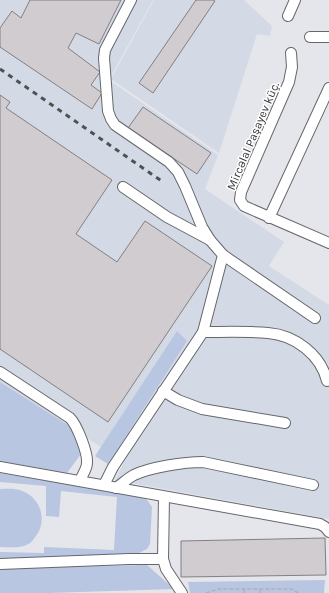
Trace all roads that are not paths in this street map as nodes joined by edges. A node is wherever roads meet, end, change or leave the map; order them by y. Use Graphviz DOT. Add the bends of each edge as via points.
graph roads {
  1 [pos="131,0"];
  2 [pos="295,0"];
  3 [pos="288,16"];
  4 [pos="310,37"];
  5 [pos="329,37"];
  6 [pos="291,53"];
  7 [pos="329,88"];
  8 [pos="123,187"];
  9 [pos="269,218"];
  10 [pos="210,240"];
  11 [pos="329,243"];
  12 [pos="223,255"];
  13 [pos="315,318"];
  14 [pos="203,332"];
  15 [pos="0,372"];
  16 [pos="327,381"];
  17 [pos="163,391"];
  18 [pos="285,423"];
  19 [pos="0,467"];
  20 [pos="80,481"];
  21 [pos="104,485"];
  22 [pos="313,485"];
  23 [pos="116,488"];
  24 [pos="164,497"];
  25 [pos="329,532"];
  26 [pos="162,559"];
  27 [pos="0,564"];
  28 [pos="182,593"];
  1 -- 10 [label="street" via="105,50 110,119 178,172"];
  2 -- 3 [label="street"];
  4 -- 5 [label="street"];
  6 -- 9 [label="street, Mircəlal Paşayev küç." via="289,82 241,192 240,200 244,206"];
  7 -- 9 [label="street"];
  8 -- 10 [label="street" via="167,217"];
  9 -- 11 [label="street, Mircəlal Paşayev küç."];
  10 -- 12 [label="street"];
  12 -- 13 [label="street"];
  12 -- 14 [label="street"];
  14 -- 16 [label="street" via="270,333 294,340 314,356 324,370"];
  14 -- 17 [label="street"];
  15 -- 20 [label="street" via="74,423 87,462"];
  17 -- 18 [label="street" via="202,409"];
  17 -- 21 [label="street"];
  19 -- 20 [label="street"];
  20 -- 21 [label="street"];
  21 -- 23 [label="street"];
  22 -- 23 [label="street" via="203,462 192,462 145,471"];
  23 -- 24 [label="street"];
  24 -- 25 [label="street" via="320,524"];
  24 -- 26 [label="street"];
  26 -- 27 [label="street"];
  26 -- 28 [label="street"];
}
